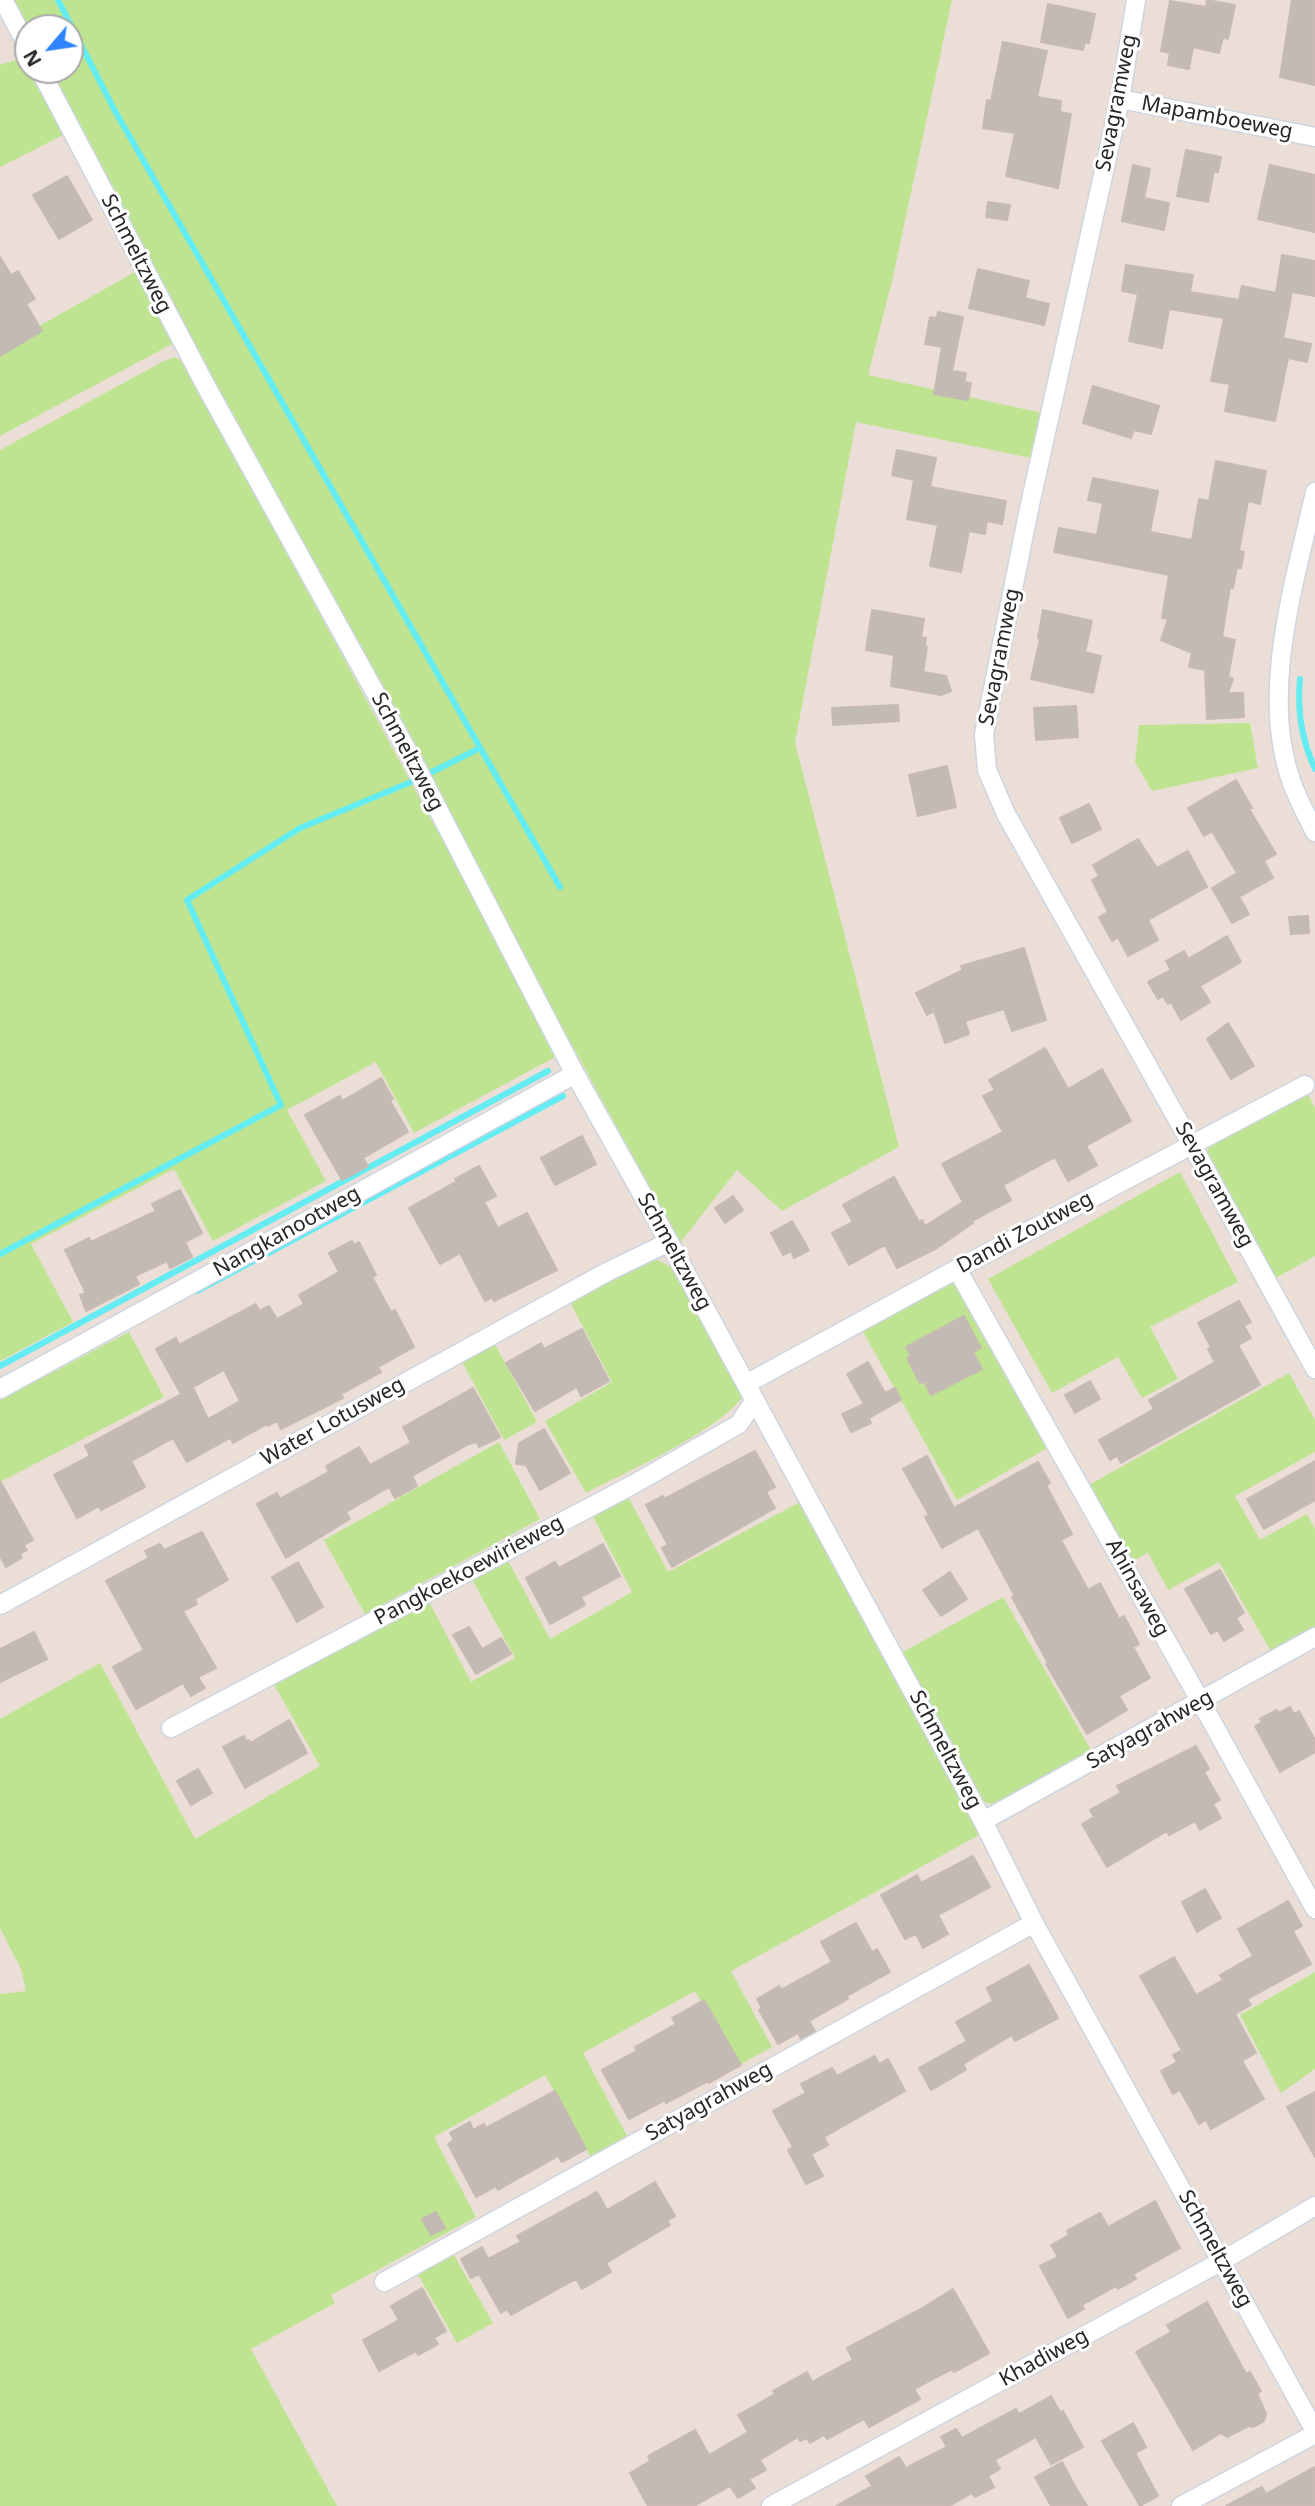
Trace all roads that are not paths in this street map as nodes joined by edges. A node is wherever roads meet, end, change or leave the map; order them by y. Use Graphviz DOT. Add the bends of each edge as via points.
graph roads {
  1 [pos="3,0"];
  2 [pos="1136,0"];
  3 [pos="14,21"];
  4 [pos="47,84"];
  5 [pos="1120,99"];
  6 [pos="1315,137"];
  7 [pos="1315,492"];
  8 [pos="1315,832"];
  9 [pos="575,1074"];
  10 [pos="1305,1085"];
  11 [pos="1192,1145"];
  12 [pos="669,1242"];
  13 [pos="957,1269"];
  14 [pos="1315,1369"];
  15 [pos="0,1389"];
  16 [pos="751,1392"];
  17 [pos="0,1605"];
  18 [pos="1315,1637"];
  19 [pos="1201,1702"];
  20 [pos="171,1728"];
  21 [pos="984,1821"];
  22 [pos="1315,1909"];
  23 [pos="1034,1923"];
  24 [pos="1315,2206"];
  25 [pos="1222,2261"];
  26 [pos="384,2282"];
  27 [pos="1315,2432"];
  28 [pos="771,2506"];
  29 [pos="1181,2506"];
  1 -- 3 [label="street"];
  2 -- 5 [label="street, Sevagramweg"];
  4 -- 9 [label="street, Schmeltzweg"];
  5 -- 6 [label="street, Mapamboeweg"];
  5 -- 11 [label="street, Sevagramweg" via="1029,509 985,734 987,770 1006,814"];
  7 -- 8 [label="street" via="1278,686 1282,738 1292,782"];
  9 -- 12 [label="street, Schmeltzweg"];
  9 -- 15 [label="street, Nangkanootweg"];
  10 -- 11 [label="street, Dandi Zoutweg"];
  11 -- 13 [label="street, Dandi Zoutweg"];
  11 -- 14 [label="street, Sevagramweg"];
  12 -- 16 [label="street, Schmeltzweg"];
  12 -- 17 [label="street, Water Lotusweg"];
  13 -- 16 [label="street, Dandi Zoutweg"];
  13 -- 19 [label="street, Ahinsaweg"];
  16 -- 20 [label="street, Pangkoekoewirieweg" via="739,1424"];
  16 -- 21 [label="street, Schmeltzweg"];
  18 -- 19 [label="street, Satyagrahweg"];
  19 -- 21 [label="street, Satyagrahweg"];
  19 -- 22 [label="street, Ahinsaweg"];
  21 -- 23 [label="street, Schmeltzweg"];
  23 -- 25 [label="street, Schmeltzweg"];
  23 -- 26 [label="street, Satyagrahweg"];
  24 -- 25 [label="street, Khadiweg"];
  25 -- 27 [label="street, Schmeltzweg"];
  25 -- 28 [label="street, Khadiweg"];
  27 -- 29 [label="street"];
}
